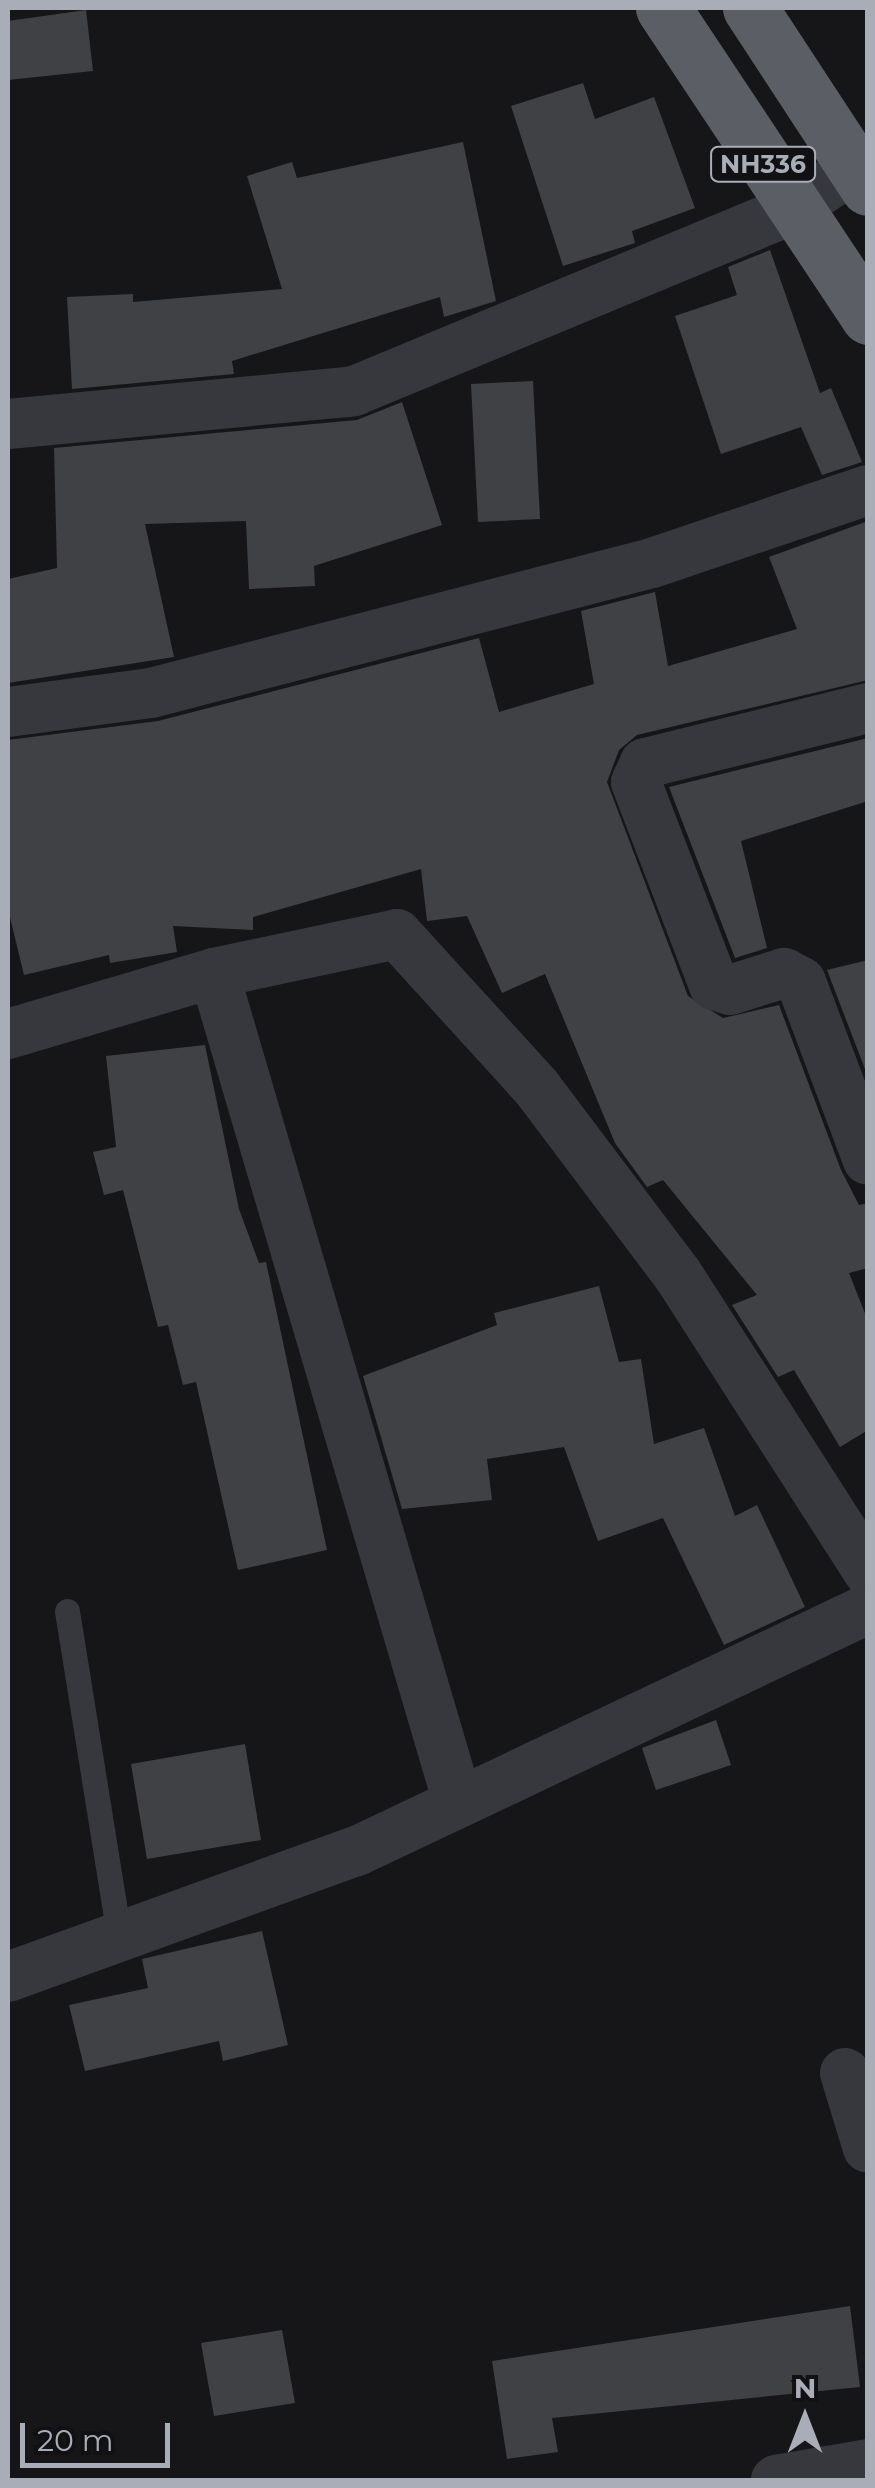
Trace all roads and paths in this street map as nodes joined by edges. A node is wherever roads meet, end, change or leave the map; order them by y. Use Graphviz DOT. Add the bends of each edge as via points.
graph roads {
  1 [pos="664,8"];
  2 [pos="750,8"];
  3 [pos="860,178"];
  4 [pos="792,209"];
  5 [pos="868,317"];
  6 [pos="8,424"];
  7 [pos="868,490"];
  8 [pos="868,708"];
  9 [pos="8,712"];
  10 [pos="214,974"];
  11 [pos="8,1034"];
  12 [pos="868,1160"];
  13 [pos="868,1571"];
  14 [pos="868,1610"];
  15 [pos="66,1612"];
  16 [pos="457,1799"];
  17 [pos="119,1937"];
  18 [pos="8,1977"];
  19 [pos="844,2073"];
  20 [pos="868,2148"];
  21 [pos="868,2464"];
  22 [pos="776,2480"];
  1 -- 4 [label="highway, NH336"];
  2 -- 3 [label="highway, NH336"];
  3 -- 4 [label="street"];
  4 -- 5 [label="highway, NH336"];
  4 -- 6 [label="street" via="354,392"];
  7 -- 9 [label="street" via="652,563 151,692"];
  8 -- 12 [label="street" via="645,763 636,782 714,985 730,990 784,973 801,982"];
  10 -- 11 [label="street"];
  10 -- 13 [label="street" via="397,934 537,1088 678,1275"];
  10 -- 16 [label="street"];
  14 -- 16 [label="street"];
  15 -- 17 [label="lane"];
  16 -- 17 [label="street" via="357,1851"];
  17 -- 18 [label="street"];
  19 -- 20 [label="street"];
  21 -- 22 [label="street"];
}
